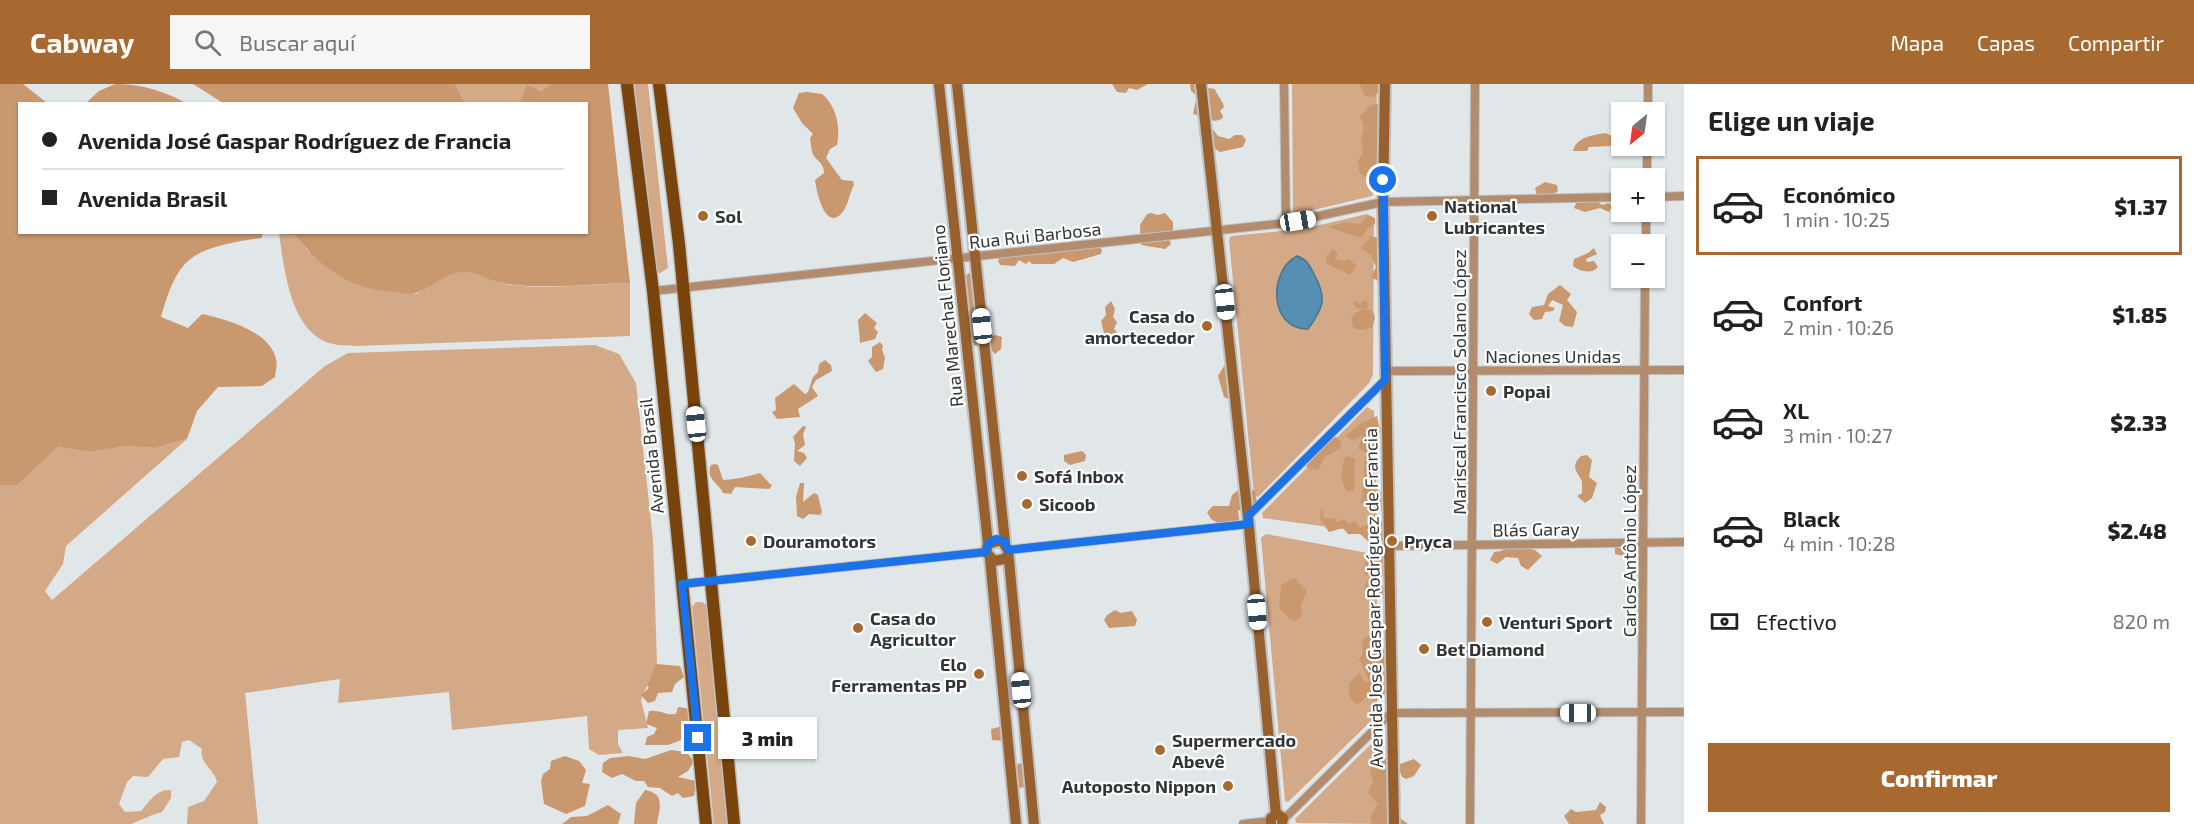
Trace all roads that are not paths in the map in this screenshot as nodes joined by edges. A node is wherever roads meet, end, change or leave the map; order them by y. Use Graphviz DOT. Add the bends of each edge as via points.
graph roads {
  1 [pos="627,84"];
  2 [pos="659,84"];
  3 [pos="939,84"];
  4 [pos="957,84"];
  5 [pos="1202,84"];
  6 [pos="1284,84"];
  7 [pos="1385,84"];
  8 [pos="1475,84"];
  9 [pos="1648,84"];
  10 [pos="1648,102"];
  11 [pos="966,168"];
  12 [pos="948,170"];
  13 [pos="1684,196"];
  14 [pos="1611,197"];
  15 [pos="1665,197"];
  16 [pos="1474,199"];
  17 [pos="1383,202"];
  18 [pos="1286,223"];
  19 [pos="1217,230"];
  20 [pos="975,256"];
  21 [pos="957,258"];
  22 [pos="683,288"];
  23 [pos="1646,288"];
  24 [pos="653,291"];
  25 [pos="1684,370"];
  26 [pos="1644,371"];
  27 [pos="1473,372"];
  28 [pos="1385,376"];
  29 [pos="999,487"];
  30 [pos="981,489"];
  31 [pos="1248,520"];
  32 [pos="1684,542"];
  33 [pos="1645,543"];
  34 [pos="1473,545"];
  35 [pos="1388,546"];
  36 [pos="1007,549"];
  37 [pos="988,551"];
  38 [pos="712,582"];
  39 [pos="682,584"];
  40 [pos="1643,712"];
  41 [pos="1684,712"];
  42 [pos="1391,713"];
  43 [pos="1471,714"];
  44 [pos="1276,821"];
  45 [pos="706,824"];
  46 [pos="734,824"];
  47 [pos="1016,824"];
  48 [pos="1034,824"];
  49 [pos="1243,824"];
  50 [pos="1394,824"];
  51 [pos="1470,824"];
  52 [pos="1641,824"];
  1 -- 24 [label="main road, Avenida Brasil"];
  2 -- 22 [label="main road"];
  3 -- 12 [label="main road, Rua Marechal Floriano"];
  4 -- 11 [label="main road, Rua Marechal Floriano"];
  5 -- 19 [label="main road"];
  6 -- 18 [label="street"];
  7 -- 17 [label="main road, Avenida José Gaspar Rodríguez de Francia"];
  8 -- 16 [label="street, Mariscal Francisco Solano López"];
  9 -- 10 [label="street"];
  11 -- 12 [label="main road"];
  11 -- 20 [label="main road, Rua Marechal Floriano"];
  12 -- 21 [label="main road, Rua Marechal Floriano"];
  13 -- 15 [label="street"];
  14 -- 16 [label="street, Rua Rui Barbosa"];
  16 -- 17 [label="street, Rua Rui Barbosa"];
  16 -- 27 [label="street, Mariscal Francisco Solano López"];
  17 -- 18 [label="street, Rua Rui Barbosa"];
  17 -- 28 [label="main road, Avenida José Gaspar Rodríguez de Francia"];
  18 -- 19 [label="street, Rua Rui Barbosa"];
  19 -- 20 [label="street, Rua Rui Barbosa"];
  19 -- 31 [label="main road"];
  20 -- 21 [label="street, Rua Rui Barbosa"];
  20 -- 29 [label="main road, Rua Marechal Floriano"];
  21 -- 22 [label="street, Rua Rui Barbosa"];
  21 -- 30 [label="main road, Rua Marechal Floriano"];
  22 -- 24 [label="street, Rua Rui Barbosa"];
  22 -- 38 [label="main road"];
  23 -- 26 [label="street, Carlos Antônio López"];
  24 -- 39 [label="main road, Avenida Brasil"];
  25 -- 26 [label="street, Naciones Unidas"];
  26 -- 27 [label="street, Naciones Unidas"];
  26 -- 33 [label="street, Carlos Antônio López"];
  27 -- 28 [label="street, Naciones Unidas"];
  27 -- 34 [label="street, Mariscal Francisco Solano López"];
  28 -- 31 [label="street"];
  28 -- 35 [label="main road, Avenida José Gaspar Rodríguez de Francia"];
  29 -- 30 [label="main road"];
  29 -- 36 [label="main road, Rua Marechal Floriano"];
  30 -- 37 [label="main road, Rua Marechal Floriano"];
  31 -- 36 [label="street"];
  31 -- 44 [label="main road"];
  32 -- 33 [label="street, Blás Garay"];
  33 -- 34 [label="street, Blás Garay"];
  33 -- 40 [label="street, Carlos Antônio López"];
  34 -- 35 [label="street, Blás Garay"];
  34 -- 43 [label="street, Mariscal Francisco Solano López"];
  35 -- 42 [label="main road, Avenida José Gaspar Rodríguez de Francia"];
  36 -- 37 [label="main road" via="996,539"];
  36 -- 37 [label="main road" via="999,561"];
  36 -- 48 [label="main road, Rua Marechal Floriano"];
  37 -- 38 [label="street"];
  37 -- 47 [label="main road, Rua Marechal Floriano"];
  38 -- 39 [label="street"];
  38 -- 46 [label="main road"];
  39 -- 45 [label="main road, Avenida Brasil"];
  40 -- 41 [label="street"];
  40 -- 43 [label="street"];
  40 -- 52 [label="street, Carlos Antônio López"];
  42 -- 43 [label="street"];
  42 -- 44 [label="street"];
  42 -- 50 [label="main road, Avenida José Gaspar Rodríguez de Francia"];
  43 -- 51 [label="street, Mariscal Francisco Solano López"];
  44 -- 49 [label="street"];
}
